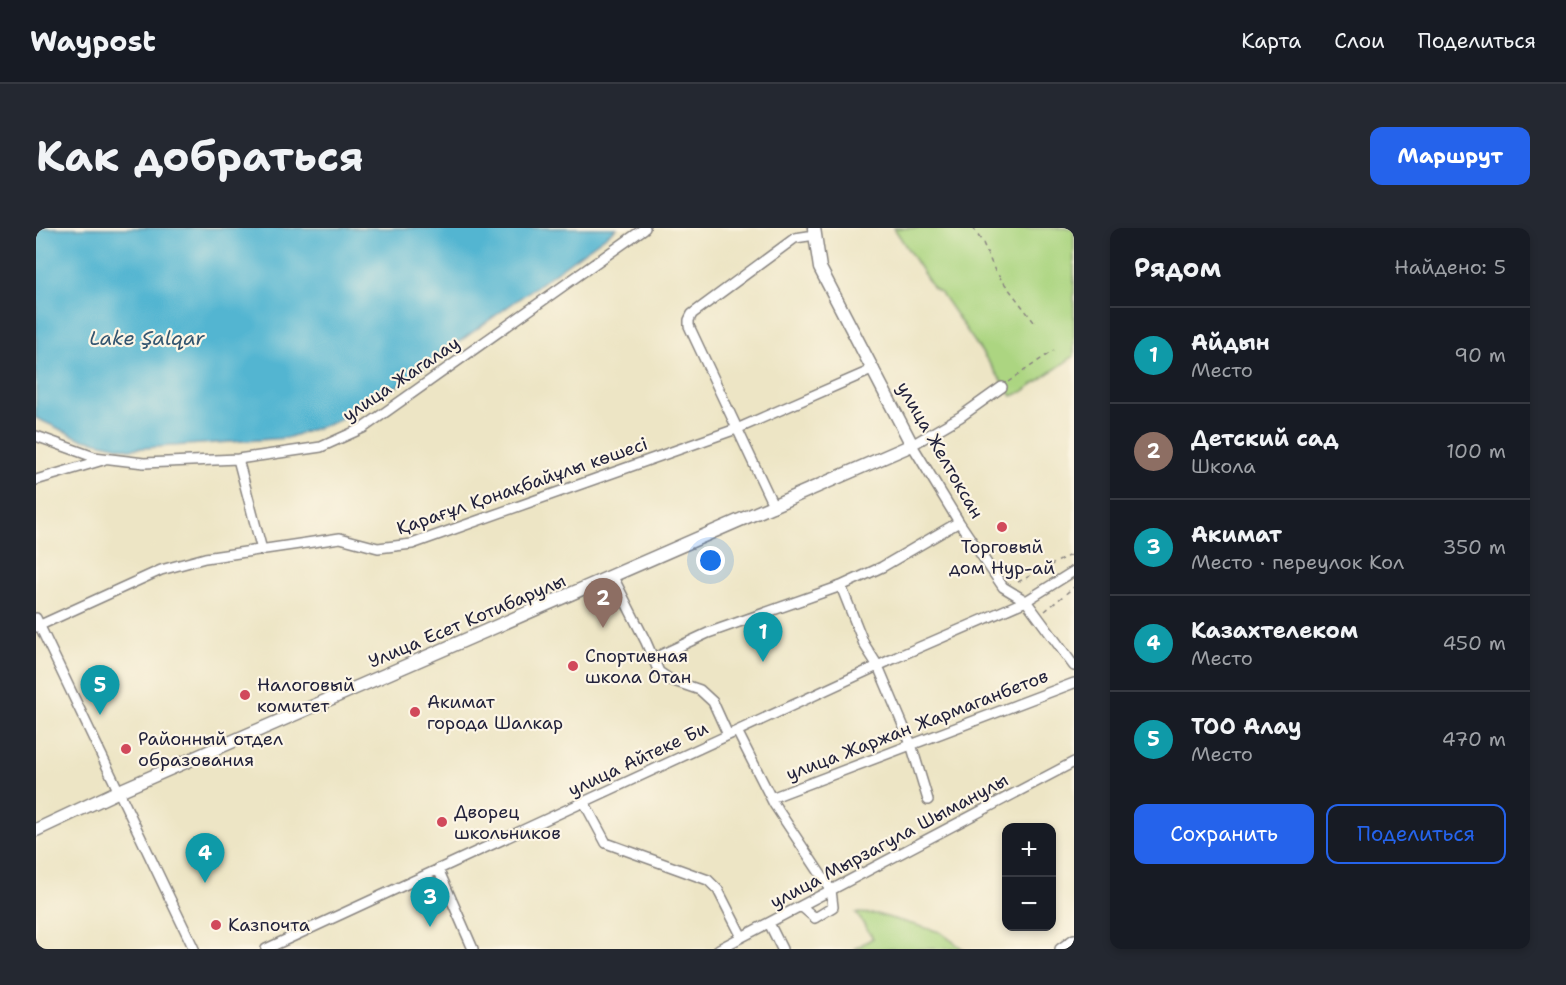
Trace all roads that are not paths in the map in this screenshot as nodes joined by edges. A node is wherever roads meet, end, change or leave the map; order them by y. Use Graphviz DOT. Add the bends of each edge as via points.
graph roads {
  1 [pos="645,228"];
  2 [pos="788,228"];
  3 [pos="815,232"];
  4 [pos="795,238"];
  5 [pos="874,369"];
  6 [pos="1002,387"];
  7 [pos="739,428"];
  8 [pos="36,436"];
  9 [pos="912,445"];
  10 [pos="107,458"];
  11 [pos="238,459"];
  12 [pos="36,480"];
  13 [pos="774,507"];
  14 [pos="959,522"];
  15 [pos="262,550"];
  16 [pos="1074,571"];
  17 [pos="613,577"];
  18 [pos="841,586"];
  19 [pos="1026,601"];
  20 [pos="37,623"];
  21 [pos="652,659"];
  22 [pos="878,666"];
  23 [pos="1074,666"];
  24 [pos="1074,683"];
  25 [pos="732,733"];
  26 [pos="911,744"];
  27 [pos="1074,762"];
  28 [pos="119,791"];
  29 [pos="771,798"];
  30 [pos="928,800"];
  31 [pos="584,802"];
  32 [pos="36,830"];
  33 [pos="438,869"];
  34 [pos="831,890"];
  35 [pos="801,906"];
  36 [pos="769,923"];
  37 [pos="742,937"];
  38 [pos="1074,939"];
  39 [pos="194,949"];
  40 [pos="266,949"];
  41 [pos="473,949"];
  42 [pos="719,949"];
  43 [pos="782,949"];
  44 [pos="1060,949"];
  1 -- 11 [label="street, улица Жагалау" via="363,428 321,447"];
  2 -- 4 [label="street"];
  3 -- 4 [label="street"];
  3 -- 5 [label="main road, улица Желтоксан" via="820,268"];
  4 -- 7 [label="street" via="689,320"];
  5 -- 7 [label="street, Қарағұл Қонақбайұлы көшесі"];
  5 -- 9 [label="main road, улица Желтоксан"];
  6 -- 9 [label="street"];
  7 -- 13 [label="street"];
  7 -- 15 [label="street, Қарағұл Қонақбайұлы көшесі" via="412,544 378,548 340,538"];
  8 -- 10 [label="street, улица Жагалау"];
  9 -- 13 [label="main road, Улица Есет Котибарулы"];
  9 -- 14 [label="street, улица Желтоксан"];
  10 -- 11 [label="street, улица Жагалау" via="144,463"];
  10 -- 12 [label="street"];
  11 -- 15 [label="street"];
  13 -- 17 [label="main road, Улица Есет Котибарулы"];
  14 -- 18 [label="street"];
  14 -- 19 [label="street, улица Желтоксан" via="1003,587"];
  15 -- 20 [label="street, Қарағұл Қонақбайұлы көшесі" via="205,558 161,570"];
  16 -- 19 [label="street, улица Айтеке Би"];
  17 -- 21 [label="street"];
  17 -- 28 [label="main road, Улица Есет Котибарулы"];
  18 -- 21 [label="street" via="719,629"];
  18 -- 22 [label="street" via="864,645"];
  19 -- 22 [label="street, улица Айтеке Би"];
  19 -- 23 [label="street, улица Желтоксан"];
  20 -- 28 [label="street"];
  21 -- 25 [label="street" via="658,672 700,690 713,702"];
  22 -- 25 [label="street, улица Айтеке Би"];
  22 -- 26 [label="street"];
  24 -- 26 [label="street, улица Жаржан Жармаганбетов"];
  25 -- 29 [label="street"];
  25 -- 31 [label="street, улица Айтеке Би"];
  26 -- 29 [label="street, улица Жаржан Жармаганбетов"];
  26 -- 30 [label="street"];
  27 -- 34 [label="street, улица Мырзагула Шыманулы"];
  28 -- 32 [label="main road, Улица Есет Котибарулы"];
  28 -- 39 [label="street"];
  29 -- 34 [label="street"];
  31 -- 33 [label="street, улица Айтеке Би"];
  31 -- 37 [label="street" via="606,843 708,880 718,890"];
  33 -- 40 [label="street, улица Айтеке Би"];
  33 -- 41 [label="street"];
  34 -- 35 [label="street, улица Мырзагула Шыманулы"];
  34 -- 35 [label="street" via="833,907 815,918"];
  35 -- 36 [label="street, улица Мырзагула Шыманулы"];
  36 -- 37 [label="street, улица Мырзагула Шыманулы"];
  36 -- 43 [label="street"];
  37 -- 42 [label="street, улица Мырзагула Шыманулы"];
  38 -- 44 [label="street"];
}
